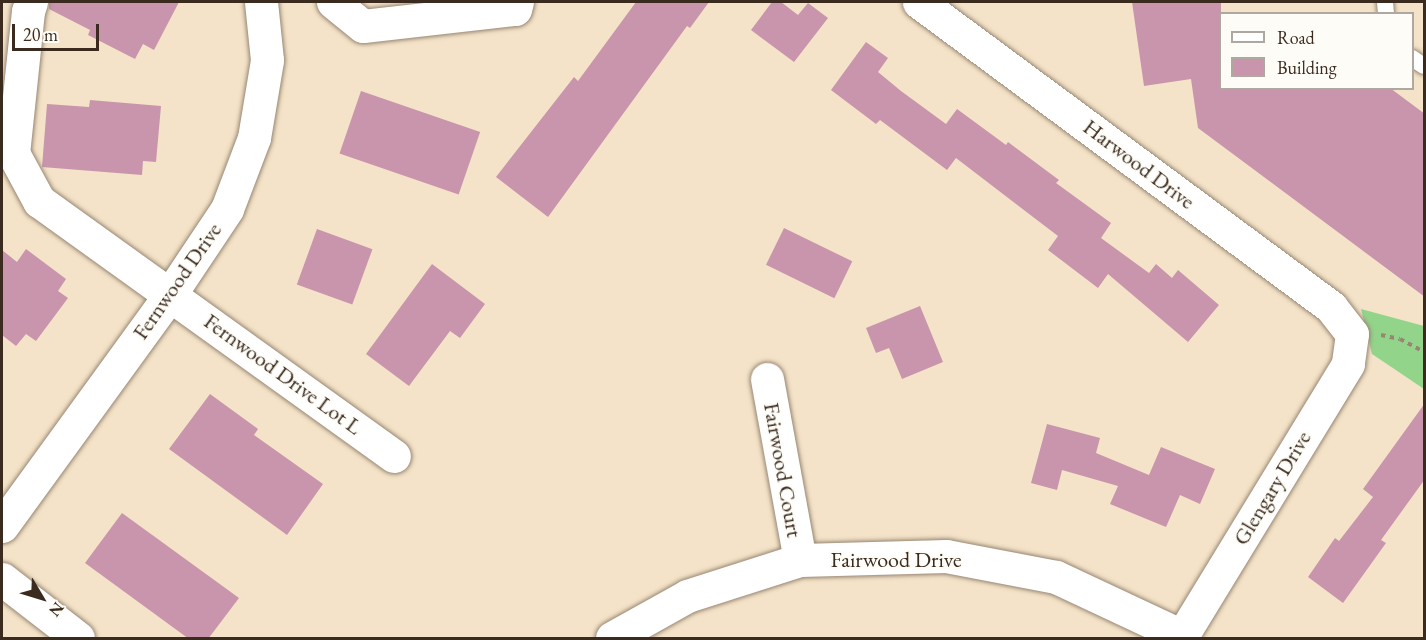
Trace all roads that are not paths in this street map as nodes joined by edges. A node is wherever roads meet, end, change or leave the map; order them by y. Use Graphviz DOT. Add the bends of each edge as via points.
graph roads {
  1 [pos="31,2"];
  2 [pos="261,2"];
  3 [pos="333,2"];
  4 [pos="517,2"];
  5 [pos="919,2"];
  6 [pos="171,293"];
  7 [pos="1352,334"];
  8 [pos="767,379"];
  9 [pos="394,456"];
  10 [pos="2,526"];
  11 [pos="800,560"];
  12 [pos="2,579"];
  13 [pos="1181,637"];
  14 [pos="78,639"];
  15 [pos="612,639"];
  1 -- 6 [label="street, Fernwood Drive Lot L" via="13,153 39,201"];
  2 -- 6 [label="street, Fernwood Drive" via="267,60 254,138 227,209"];
  3 -- 4 [label="street" via="363,26 515,9"];
  5 -- 7 [label="street, Harwood Drive" via="1331,307"];
  6 -- 9 [label="street, Fernwood Drive Lot L"];
  6 -- 10 [label="street, Fernwood Drive"];
  7 -- 13 [label="street, Glengary Drive" via="1348,364"];
  8 -- 11 [label="street, Fairwood Court"];
  11 -- 13 [label="street, Fairwood Drive" via="946,556 1056,577"];
  11 -- 15 [label="street, Fairwood Drive" via="687,596"];
  12 -- 14 [label="street"];
}
